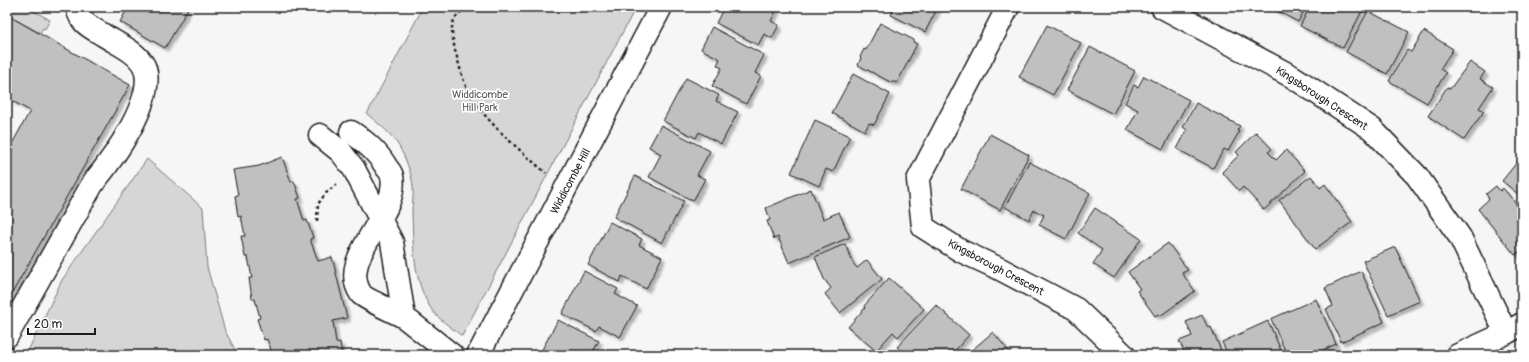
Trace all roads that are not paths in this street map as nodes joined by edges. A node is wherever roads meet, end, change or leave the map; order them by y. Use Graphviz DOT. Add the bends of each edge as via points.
graph roads {
  1 [pos="77,7"];
  2 [pos="661,7"];
  3 [pos="1008,7"];
  4 [pos="1162,7"];
  5 [pos="351,132"];
  6 [pos="320,135"];
  7 [pos="380,218"];
  8 [pos="404,317"];
  9 [pos="1514,329"];
  10 [pos="7,336"];
  11 [pos="452,355"];
  12 [pos="478,355"];
  13 [pos="1124,355"];
  14 [pos="1458,355"];
  1 -- 10 [label="street" via="82,22 138,58 144,67 146,77 144,97 131,128 93,184"];
  2 -- 12 [label="street, Widdicombe Hill"];
  3 -- 13 [label="street, Kingsborough Crescent" via="918,180 923,227 961,251 1076,309"];
  4 -- 9 [label="street, Kingsborough Crescent" via="1293,77 1372,129 1417,176 1460,237"];
  5 -- 7 [label="street" via="368,143 382,158 392,175 391,196"];
  6 -- 7 [label="street" via="341,152 354,169"];
  7 -- 8 [label="street" via="392,242"];
  7 -- 8 [label="street" via="358,259 354,278 362,296"];
  8 -- 11 [label="street"];
  9 -- 14 [label="street"];
}
